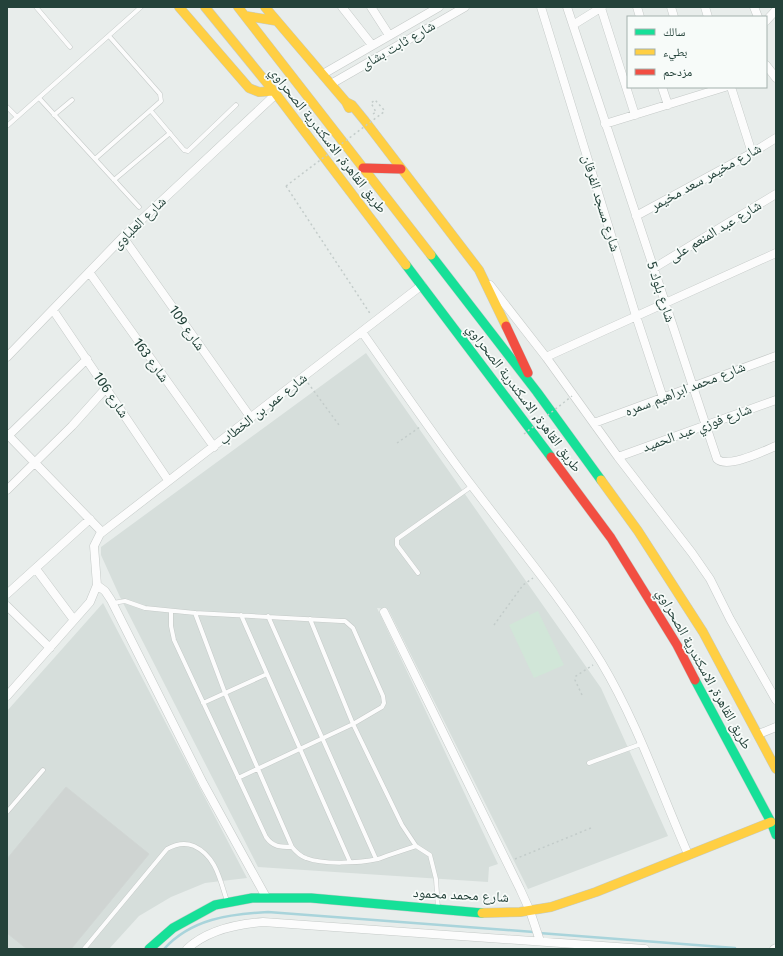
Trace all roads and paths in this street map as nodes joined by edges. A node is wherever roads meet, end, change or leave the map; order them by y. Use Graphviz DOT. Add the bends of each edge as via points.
graph roads {
  1 [pos="36,7"];
  2 [pos="141,7"];
  3 [pos="179,7"];
  4 [pos="204,7"];
  5 [pos="238,7"];
  6 [pos="265,7"];
  7 [pos="342,7"];
  8 [pos="371,7"];
  9 [pos="439,7"];
  10 [pos="465,7"];
  11 [pos="541,7"];
  12 [pos="567,7"];
  13 [pos="601,7"];
  14 [pos="776,10"];
  15 [pos="246,16"];
  16 [pos="767,20"];
  17 [pos="276,21"];
  18 [pos="573,25"];
  19 [pos="389,35"];
  20 [pos="109,36"];
  21 [pos="372,45"];
  22 [pos="70,47"];
  23 [pos="767,66"];
  24 [pos="323,74"];
  25 [pos="776,78"];
  26 [pos="331,84"];
  27 [pos="662,88"];
  28 [pos="718,88"];
  29 [pos="731,88"];
  30 [pos="698,91"];
  31 [pos="274,92"];
  32 [pos="39,98"];
  33 [pos="72,100"];
  34 [pos="236,105"];
  35 [pos="668,105"];
  36 [pos="7,107"];
  37 [pos="151,110"];
  38 [pos="375,110"];
  39 [pos="54,115"];
  40 [pos="634,115"];
  41 [pos="17,117"];
  42 [pos="606,124"];
  43 [pos="7,126"];
  44 [pos="170,133"];
  45 [pos="776,138"];
  46 [pos="752,153"];
  47 [pos="95,159"];
  48 [pos="363,168"];
  49 [pos="401,169"];
  50 [pos="114,180"];
  51 [pos="776,194"];
  52 [pos="139,207"];
  53 [pos="636,216"];
  54 [pos="123,237"];
  55 [pos="776,253"];
  56 [pos="654,268"];
  57 [pos="478,270"];
  58 [pos="89,272"];
  59 [pos="422,285"];
  60 [pos="665,303"];
  61 [pos="53,310"];
  62 [pos="636,316"];
  63 [pos="375,321"];
  64 [pos="362,332"];
  65 [pos="776,356"];
  66 [pos="7,357"];
  67 [pos="546,357"];
  68 [pos="87,359"];
  69 [pos="304,377"];
  70 [pos="693,386"];
  71 [pos="106,388"];
  72 [pos="537,392"];
  73 [pos="572,396"];
  74 [pos="663,398"];
  75 [pos="776,400"];
  76 [pos="251,418"];
  77 [pos="426,423"];
  78 [pos="594,424"];
  79 [pos="339,425"];
  80 [pos="706,425"];
  81 [pos="524,434"];
  82 [pos="8,436"];
  83 [pos="397,442"];
  84 [pos="776,446"];
  85 [pos="214,447"];
  86 [pos="618,457"];
  87 [pos="35,463"];
  88 [pos="168,480"];
  89 [pos="472,486"];
  90 [pos="7,490"];
  91 [pos="90,519"];
  92 [pos="102,532"];
  93 [pos="36,569"];
  94 [pos="418,573"];
  95 [pos="540,574"];
  96 [pos="97,585"];
  97 [pos="7,594"];
  98 [pos="113,604"];
  99 [pos="7,606"];
  100 [pos="172,611"];
  101 [pos="384,612"];
  102 [pos="195,613"];
  103 [pos="241,615"];
  104 [pos="268,616"];
  105 [pos="310,619"];
  106 [pos="74,620"];
  107 [pos="494,625"];
  108 [pos="50,648"];
  109 [pos="600,661"];
  110 [pos="267,674"];
  111 [pos="225,692"];
  112 [pos="582,694"];
  113 [pos="7,696"];
  114 [pos="776,700"];
  115 [pos="203,703"];
  116 [pos="353,724"];
  117 [pos="776,727"];
  118 [pos="759,734"];
  119 [pos="322,739"];
  120 [pos="641,744"];
  121 [pos="299,749"];
  122 [pos="589,763"];
  123 [pos="258,768"];
  124 [pos="776,768"];
  125 [pos="43,770"];
  126 [pos="238,778"];
  127 [pos="7,812"];
  128 [pos="771,822"];
  129 [pos="591,828"];
  130 [pos="776,835"];
  131 [pos="416,846"];
  132 [pos="292,847"];
  133 [pos="688,854"];
  134 [pos="376,859"];
  135 [pos="350,862"];
  136 [pos="507,863"];
  137 [pos="266,897"];
  138 [pos="227,902"];
  139 [pos="438,909"];
  140 [pos="530,911"];
  141 [pos="540,942"];
  142 [pos="84,949"];
  143 [pos="149,949"];
  144 [pos="186,949"];
  145 [pos="645,949"];
  1 -- 22 [label="lane"];
  2 -- 20 [label="lane"];
  3 -- 31 [label="main road" via="249,88 259,92"];
  4 -- 31 [label="main road, طريق القاهرة, الاسكندرية الصحراوي"];
  5 -- 15 [label="main road, طريق القاهرة, الاسكندرية الصحراوي"];
  6 -- 17 [label="main road"];
  7 -- 21 [label="street"];
  8 -- 19 [label="street"];
  9 -- 19 [label="street, شارع ثابت بشاى"];
  10 -- 26 [label="street, شارع ثابت بشاى"];
  11 -- 62 [label="street, شارع مسجد الفرقان"];
  12 -- 18 [label="street, شارع بلوك 5"];
  13 -- 18 [label="street"];
  13 -- 40 [label="street"];
  14 -- 16 [label="street"];
  15 -- 17 [label="main road"];
  15 -- 48 [label="main road, طريق القاهرة, الاسكندرية الصحراوي"];
  17 -- 24 [label="main road"];
  18 -- 42 [label="street, شارع بلوك 5"];
  19 -- 21 [label="street, شارع ثابت بشاى"];
  20 -- 32 [label="lane"];
  20 -- 37 [label="lane" via="161,96 160,102"];
  21 -- 24 [label="street, شارع ثابت بشاى"];
  23 -- 25 [label="street"];
  24 -- 26 [label="main road"];
  26 -- 49 [label="main road" via="393,164"];
  27 -- 35 [label="street"];
  28 -- 30 [label="street"];
  29 -- 46 [label="street"];
  30 -- 35 [label="street"];
  31 -- 54 [label="street, شارع العلباوى"];
  31 -- 59 [label="main road, طريق القاهرة, الاسكندرية الصحراوي"];
  32 -- 39 [label="lane"];
  32 -- 41 [label="lane"];
  33 -- 39 [label="lane"];
  34 -- 44 [label="lane" via="190,151 184,150"];
  35 -- 40 [label="street"];
  36 -- 41 [label="lane"];
  37 -- 44 [label="lane"];
  37 -- 47 [label="lane"];
  38 -- 63 [label="path, bridge" via="371,103 375,100 385,111 286,186"];
  39 -- 47 [label="lane"];
  40 -- 42 [label="street"];
  41 -- 43 [label="lane"];
  42 -- 53 [label="street, شارع بلوك 5"];
  44 -- 50 [label="lane"];
  45 -- 46 [label="street, شارع مخيمر سعد مخيمر"];
  46 -- 53 [label="street, شارع مخيمر سعد مخيمر"];
  47 -- 50 [label="lane"];
  48 -- 49 [label="main road"];
  48 -- 72 [label="main road, طريق القاهرة, الاسكندرية الصحراوي"];
  49 -- 57 [label="main road"];
  50 -- 52 [label="lane"];
  51 -- 56 [label="street, شارع عبد المنعم على"];
  53 -- 56 [label="street, شارع بلوك 5"];
  54 -- 58 [label="street, شارع العلباوى"];
  54 -- 76 [label="street, شارع 109"];
  55 -- 60 [label="street"];
  56 -- 60 [label="street, شارع بلوك 5"];
  57 -- 67 [label="street"];
  57 -- 72 [label="main road"];
  58 -- 61 [label="street, شارع العلباوى"];
  58 -- 85 [label="street, شارع 163"];
  59 -- 63 [label="street, شارع عمر بن الخطاب"];
  59 -- 128 [label="main road, طريق القاهرة, الاسكندرية الصحراوي" via="622,554 677,645"];
  60 -- 62 [label="street"];
  60 -- 70 [label="street, شارع بلوك 5"];
  61 -- 66 [label="street, شارع العلباوى"];
  61 -- 68 [label="street, شارع 106"];
  62 -- 67 [label="street"];
  62 -- 74 [label="street, شارع مسجد الفرقان"];
  63 -- 64 [label="street, شارع عمر بن الخطاب"];
  64 -- 69 [label="street, شارع عمر بن الخطاب"];
  64 -- 77 [label="street"];
  65 -- 70 [label="street, شارع محمد ابراهيم سمره"];
  67 -- 78 [label="street"];
  68 -- 71 [label="street, شارع 106"];
  68 -- 82 [label="street"];
  69 -- 76 [label="street, شارع عمر بن الخطاب"];
  69 -- 79 [label="path"];
  70 -- 74 [label="street, شارع محمد ابراهيم سمره"];
  70 -- 80 [label="street, شارع بلوك 5"];
  71 -- 87 [label="street"];
  71 -- 88 [label="street, شارع 106"];
  72 -- 118 [label="main road, طريق القاهرة, الاسكندرية الصحراوي" via="661,564 703,632"];
  73 -- 81 [label="path, bridge"];
  74 -- 78 [label="street, شارع محمد ابراهيم سمره"];
  75 -- 80 [label="street, شارع فوزي عبد الحميد"];
  76 -- 85 [label="street, شارع عمر بن الخطاب"];
  77 -- 83 [label="path"];
  77 -- 89 [label="street"];
  78 -- 86 [label="street"];
  80 -- 84 [label="street, شارع بلوك 5" via="720,462 729,463"];
  80 -- 86 [label="street, شارع فوزي عبد الحميد"];
  82 -- 87 [label="street"];
  85 -- 88 [label="street, شارع عمر بن الخطاب"];
  86 -- 114 [label="street" via="710,579"];
  87 -- 90 [label="street"];
  87 -- 91 [label="street"];
  88 -- 92 [label="street, شارع عمر بن الخطاب"];
  89 -- 94 [label="lane" via="397,539 397,545"];
  89 -- 95 [label="street"];
  91 -- 92 [label="street"];
  91 -- 93 [label="street"];
  92 -- 96 [label="street" via="94,546"];
  93 -- 97 [label="street"];
  93 -- 106 [label="street"];
  95 -- 107 [label="path" via="523,585"];
  95 -- 109 [label="street" via="579,627"];
  96 -- 98 [label="street" via="105,591"];
  96 -- 106 [label="street" via="90,602"];
  98 -- 100 [label="lane" via="125,601 145,608"];
  98 -- 137 [label="street" via="203,783"];
  99 -- 108 [label="street"];
  100 -- 102 [label="lane"];
  100 -- 115 [label="lane" via="171,626 174,640"];
  101 -- 136 [label="street"];
  102 -- 103 [label="lane"];
  102 -- 111 [label="lane"];
  103 -- 104 [label="lane"];
  103 -- 110 [label="lane"];
  104 -- 105 [label="lane"];
  104 -- 119 [label="lane"];
  105 -- 116 [label="lane"];
  105 -- 116 [label="lane" via="345,621 350,625 383,696 382,706"];
  106 -- 108 [label="street"];
  108 -- 113 [label="street"];
  109 -- 112 [label="path" via="576,676"];
  109 -- 120 [label="street"];
  110 -- 111 [label="lane"];
  110 -- 121 [label="lane"];
  111 -- 115 [label="lane"];
  111 -- 123 [label="lane"];
  115 -- 126 [label="lane"];
  116 -- 119 [label="lane"];
  116 -- 131 [label="lane" via="402,825"];
  117 -- 118 [label="street"];
  118 -- 124 [label="main road, طريق القاهرة, الاسكندرية الصحراوي"];
  119 -- 121 [label="lane"];
  119 -- 134 [label="lane"];
  120 -- 122 [label="lane"];
  120 -- 133 [label="street"];
  121 -- 123 [label="lane"];
  121 -- 135 [label="lane"];
  123 -- 126 [label="lane"];
  123 -- 132 [label="lane"];
  125 -- 127 [label="lane"];
  126 -- 132 [label="lane" via="271,844"];
  128 -- 130 [label="main road, طريق القاهرة, الاسكندرية الصحراوي"];
  128 -- 133 [label="main road, شارع محمد محمود"];
  129 -- 136 [label="path"];
  131 -- 134 [label="lane"];
  131 -- 139 [label="lane" via="428,852 432,860"];
  132 -- 135 [label="lane" via="299,855 308,859"];
  133 -- 140 [label="main road, شارع محمد محمود" via="577,899"];
  134 -- 135 [label="lane"];
  136 -- 140 [label="street"];
  137 -- 138 [label="main road, شارع محمد محمود"];
  137 -- 139 [label="main road, شارع محمد محمود" via="311,898"];
  138 -- 142 [label="lane" via="210,857 192,845 178,844 167,849"];
  138 -- 143 [label="main road, شارع محمد محمود" via="196,914 173,928"];
  139 -- 140 [label="main road, شارع محمد محمود" via="501,913"];
  140 -- 141 [label="street"];
  141 -- 144 [label="street" via="263,922 234,926 213,933"];
  141 -- 145 [label="street"];
}
